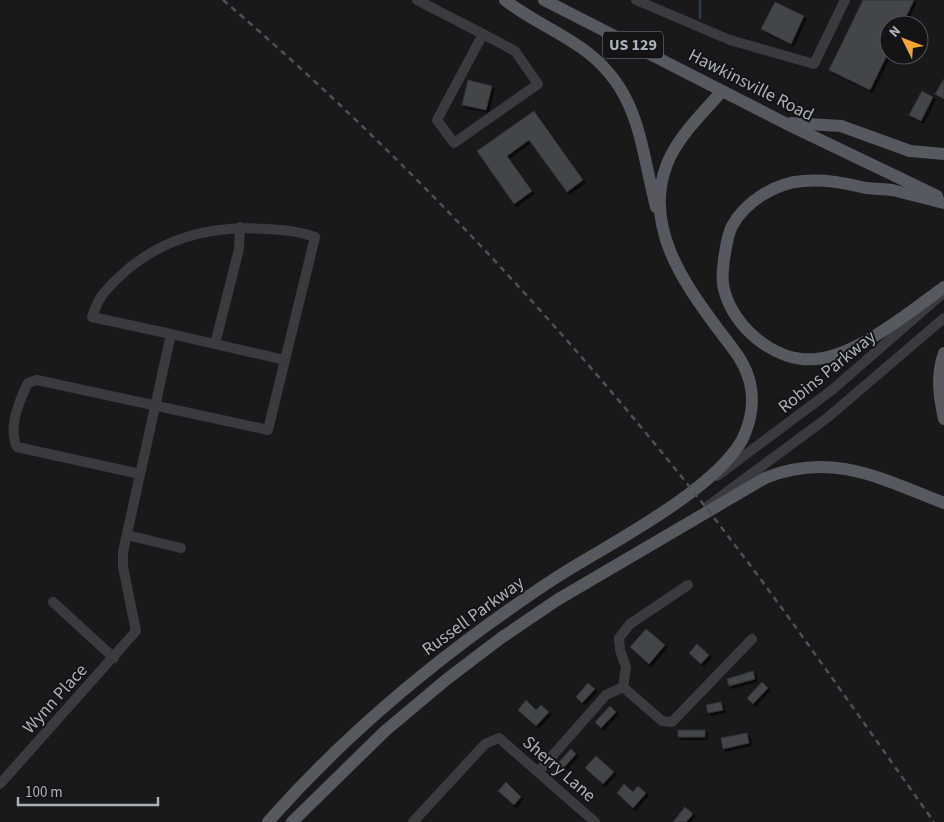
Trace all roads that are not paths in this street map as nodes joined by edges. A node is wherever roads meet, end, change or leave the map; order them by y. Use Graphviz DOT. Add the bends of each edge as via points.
graph roads {
  1 [pos="417,0"];
  2 [pos="505,0"];
  3 [pos="544,0"];
  4 [pos="636,0"];
  5 [pos="845,0"];
  6 [pos="483,34"];
  7 [pos="722,91"];
  8 [pos="785,123"];
  9 [pos="944,154"];
  10 [pos="944,201"];
  11 [pos="660,221"];
  12 [pos="240,227"];
  13 [pos="944,287"];
  14 [pos="944,292"];
  15 [pos="944,318"];
  16 [pos="171,334"];
  17 [pos="215,344"];
  18 [pos="944,353"];
  19 [pos="285,360"];
  20 [pos="155,406"];
  21 [pos="944,419"];
  22 [pos="722,468"];
  23 [pos="140,474"];
  24 [pos="737,489"];
  25 [pos="944,503"];
  26 [pos="127,535"];
  27 [pos="181,548"];
  28 [pos="688,585"];
  29 [pos="52,602"];
  30 [pos="752,639"];
  31 [pos="114,658"];
  32 [pos="624,686"];
  33 [pos="538,772"];
  34 [pos="0,784"];
  35 [pos="268,822"];
  36 [pos="292,822"];
  37 [pos="413,822"];
  38 [pos="595,822"];
  1 -- 6 [label="street"];
  2 -- 11 [label="main road, Russell Parkway" via="582,48 601,63 616,82 637,121"];
  3 -- 7 [label="main road, Hawkinsville Road / US 129"];
  4 -- 5 [label="street" via="730,40 814,64"];
  6 -- 6 [label="street" via="437,120 454,143 538,84 514,51"];
  7 -- 8 [label="main road, Hawkinsville Road / US 129"];
  7 -- 11 [label="main road" via="686,134 667,164"];
  8 -- 9 [label="main road" via="841,126 910,151"];
  8 -- 10 [label="main road, Hawkinsville Road / US 129"];
  10 -- 13 [label="main road" via="841,181 802,181 784,185 758,198 738,217 727,242 722,276 724,290 745,328 767,347 791,357 814,359 847,349 888,328"];
  11 -- 22 [label="main road, Russell Parkway" via="680,274 739,357 750,384 749,422 738,446"];
  12 -- 16 [label="street" via="203,231 170,242 132,266 98,298 92,317"];
  12 -- 17 [label="street" via="239,249"];
  12 -- 19 [label="street" via="298,231 315,237"];
  14 -- 22 [label="street, Robins Parkway" via="840,384"];
  15 -- 24 [label="street, Robins Parkway" via="835,412"];
  16 -- 17 [label="street"];
  16 -- 20 [label="street"];
  17 -- 19 [label="street"];
  18 -- 21 [label="main road" via="939,368 939,394"];
  19 -- 20 [label="street" via="268,430"];
  20 -- 23 [label="street"];
  20 -- 23 [label="street" via="37,380 28,383 20,398 12,438 17,447"];
  22 -- 35 [label="main road, Russell Parkway" via="661,513 528,597 419,678 326,761"];
  23 -- 26 [label="street"];
  24 -- 25 [label="main road, Russell Parkway" via="783,472 834,466 862,472"];
  24 -- 36 [label="main road, Russell Parkway" via="557,600 447,679 371,744"];
  26 -- 27 [label="street"];
  26 -- 31 [label="street, Wynn Place" via="123,567 136,631"];
  28 -- 32 [label="street" via="630,624 619,638 626,667"];
  29 -- 31 [label="street"];
  30 -- 32 [label="street" via="672,722 662,721"];
  31 -- 34 [label="street, Wynn Place"];
  32 -- 33 [label="street" via="606,695"];
  33 -- 37 [label="street, Sherry Lane" via="499,738 486,744"];
  33 -- 38 [label="street, Sherry Lane"];
}
